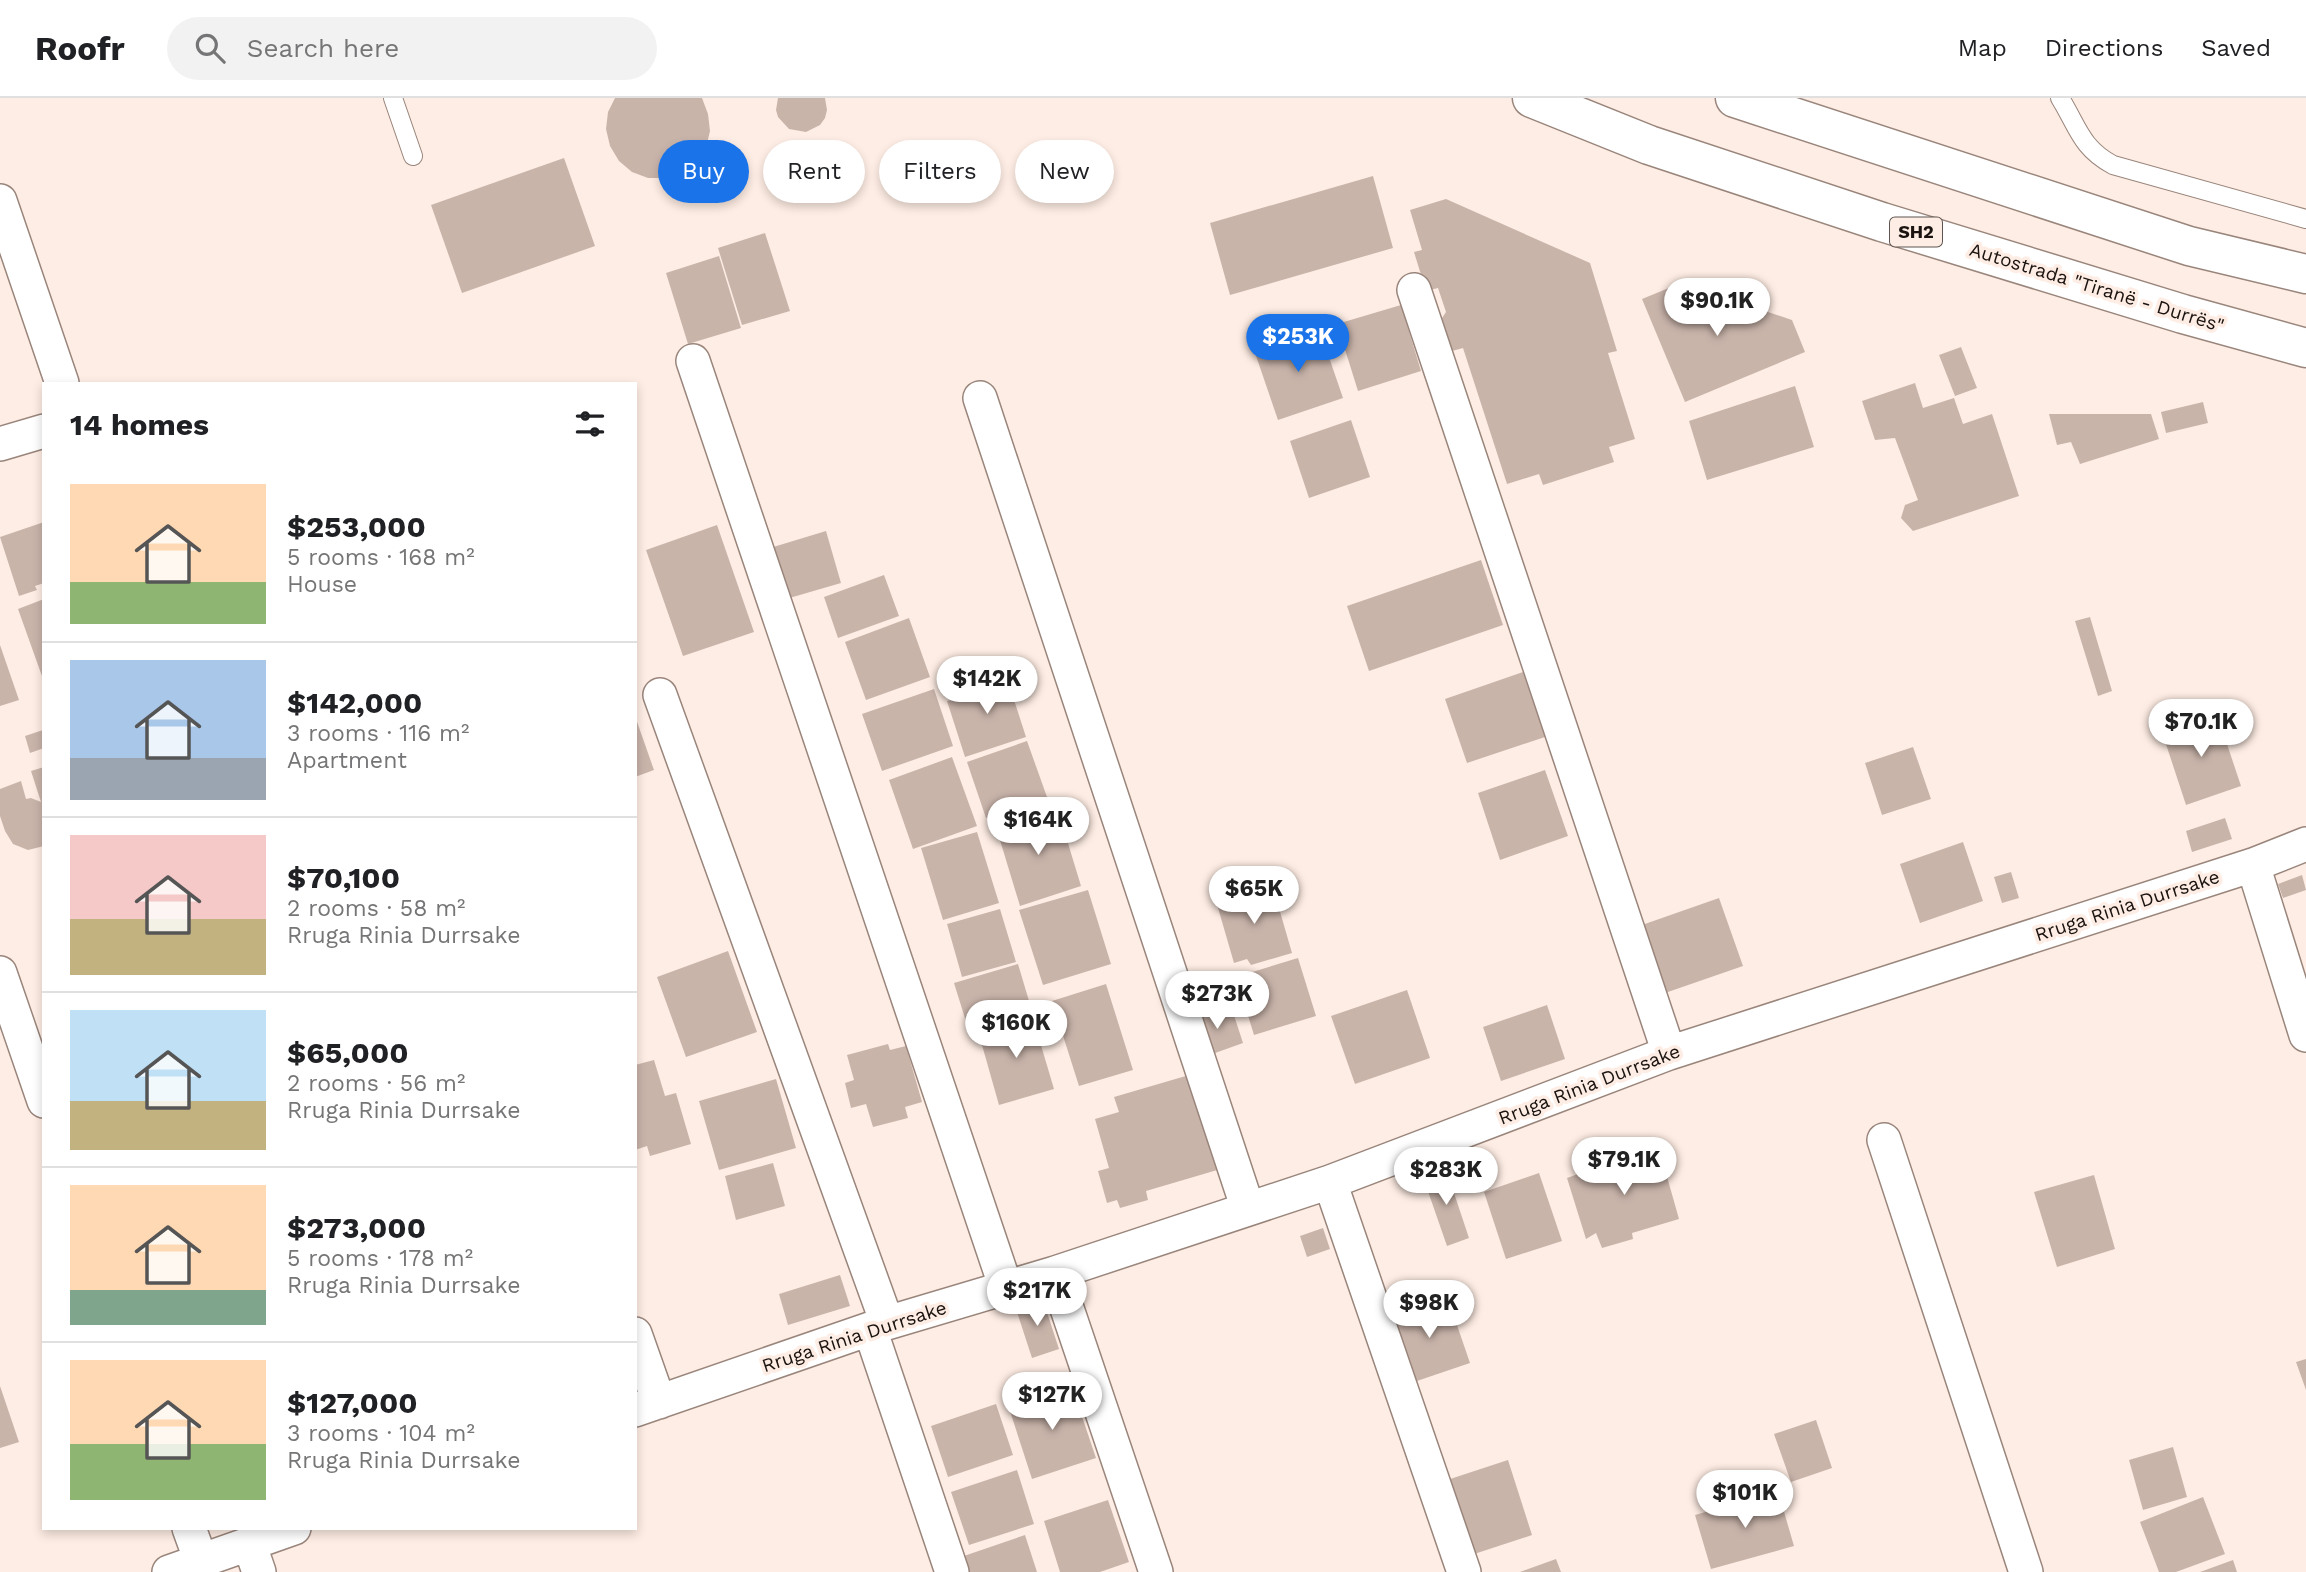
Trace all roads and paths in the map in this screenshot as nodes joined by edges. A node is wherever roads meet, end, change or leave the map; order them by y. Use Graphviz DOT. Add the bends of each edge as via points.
graph roads {
  1 [pos="393,98"];
  2 [pos="1532,98"];
  3 [pos="1735,98"];
  4 [pos="2060,98"];
  5 [pos="413,156"];
  6 [pos="0,201"];
  7 [pos="2306,219"];
  8 [pos="2306,274"];
  9 [pos="1413,290"];
  10 [pos="2306,348"];
  11 [pos="693,360"];
  12 [pos="62,382"];
  13 [pos="980,398"];
  14 [pos="42,432"];
  15 [pos="0,444"];
  16 [pos="660,695"];
  17 [pos="2306,844"];
  18 [pos="2253,865"];
  19 [pos="0,973"];
  20 [pos="2306,1035"];
  21 [pos="1669,1053"];
  22 [pos="42,1095"];
  23 [pos="1884,1140"];
  24 [pos="1330,1182"];
  25 [pos="1248,1209"];
  26 [pos="1055,1273"];
  27 [pos="1006,1288"];
  28 [pos="878,1326"];
  29 [pos="637,1346"];
  30 [pos="647,1406"];
  31 [pos="190,1530"];
  32 [pos="291,1530"];
  33 [pos="254,1558"];
  34 [pos="201,1561"];
  35 [pos="169,1572"];
  36 [pos="952,1572"];
  37 [pos="1156,1572"];
  38 [pos="1464,1572"];
  39 [pos="2026,1572"];
  1 -- 5 [label="lane"];
  2 -- 10 [label="highway, Autostrada \"Tiranë - Durrës\" / SH2" via="1649,145 1882,222"];
  3 -- 8 [label="highway" via="2189,246"];
  4 -- 7 [label="lane" via="2085,144 2113,165"];
  6 -- 12 [label="street"];
  9 -- 21 [label="street"];
  11 -- 27 [label="street"];
  13 -- 25 [label="street"];
  14 -- 15 [label="street"];
  16 -- 28 [label="street"];
  17 -- 18 [label="street, Rruga Rinia Durrsake"];
  18 -- 20 [label="street"];
  18 -- 21 [label="street, Rruga Rinia Durrsake"];
  19 -- 22 [label="street"];
  21 -- 24 [label="street, Rruga Rinia Durrsake"];
  23 -- 39 [label="street"];
  24 -- 25 [label="street, Rruga Rinia Durrsake"];
  24 -- 38 [label="street"];
  25 -- 26 [label="street, Rruga Rinia Durrsake"];
  26 -- 27 [label="street, Rruga Rinia Durrsake"];
  26 -- 37 [label="street"];
  27 -- 28 [label="street, Rruga Rinia Durrsake"];
  28 -- 30 [label="street, Rruga Rinia Durrsake"];
  28 -- 36 [label="street"];
  29 -- 30 [label="street"];
  31 -- 34 [label="street"];
  32 -- 33 [label="street"];
  33 -- 34 [label="street"];
  34 -- 35 [label="street"];
}
